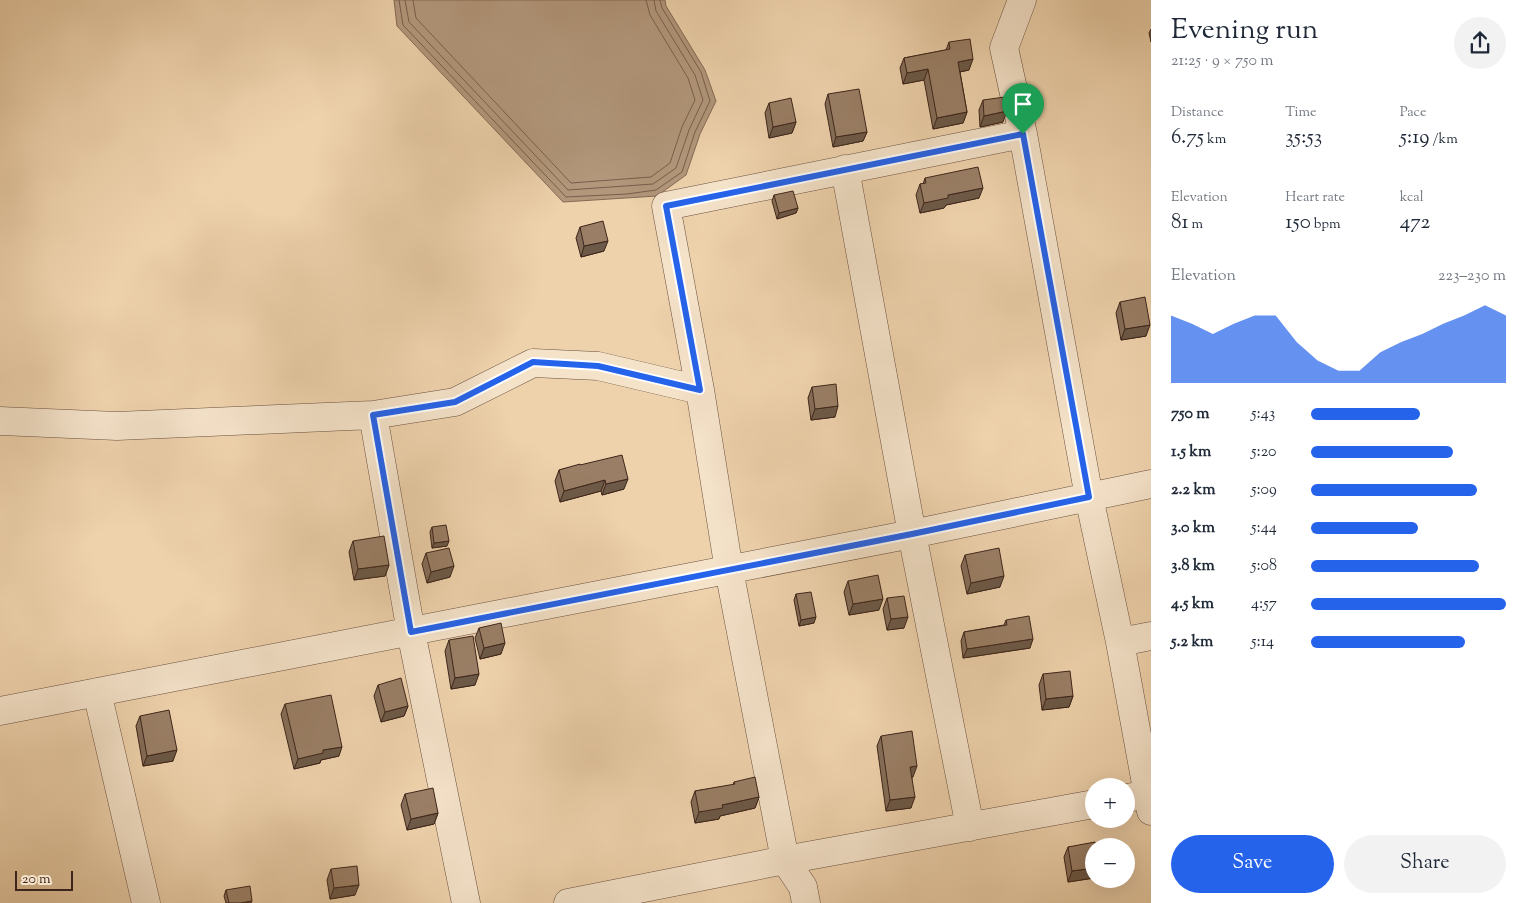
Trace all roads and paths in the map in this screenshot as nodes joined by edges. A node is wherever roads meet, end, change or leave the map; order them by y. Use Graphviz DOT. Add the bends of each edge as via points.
graph roads {
  1 [pos="1022,0"];
  2 [pos="1023,134"];
  3 [pos="844,169"];
  4 [pos="700,390"];
  5 [pos="373,415"];
  6 [pos="0,421"];
  7 [pos="1151,484"];
  8 [pos="1089,497"];
  9 [pos="912,534"];
  10 [pos="729,570"];
  11 [pos="411,632"];
  12 [pos="1151,636"];
  13 [pos="1120,642"];
  14 [pos="97,692"];
  15 [pos="0,711"];
  16 [pos="1144,799"];
  17 [pos="1085,806"];
  18 [pos="970,827"];
  19 [pos="785,860"];
  20 [pos="146,903"];
  21 [pos="466,903"];
  22 [pos="568,903"];
  23 [pos="806,903"];
  1 -- 2 [label="street" via="1004,48"];
  2 -- 3 [label="street"];
  2 -- 8 [label="street"];
  3 -- 4 [label="street" via="666,206"];
  3 -- 9 [label="street"];
  4 -- 5 [label="street" via="598,366 533,362 455,402"];
  4 -- 10 [label="street"];
  5 -- 6 [label="street" via="117,426"];
  5 -- 11 [label="street"];
  7 -- 8 [label="street"];
  8 -- 9 [label="street"];
  8 -- 13 [label="street"];
  9 -- 10 [label="street"];
  9 -- 18 [label="street"];
  10 -- 11 [label="street"];
  10 -- 19 [label="street"];
  11 -- 14 [label="street"];
  11 -- 21 [label="street"];
  12 -- 13 [label="street"];
  13 -- 16 [label="street"];
  14 -- 15 [label="street"];
  14 -- 20 [label="street"];
  17 -- 18 [label="street"];
  18 -- 19 [label="street"];
  19 -- 22 [label="street"];
  19 -- 23 [label="street" via="803,887"];
}
